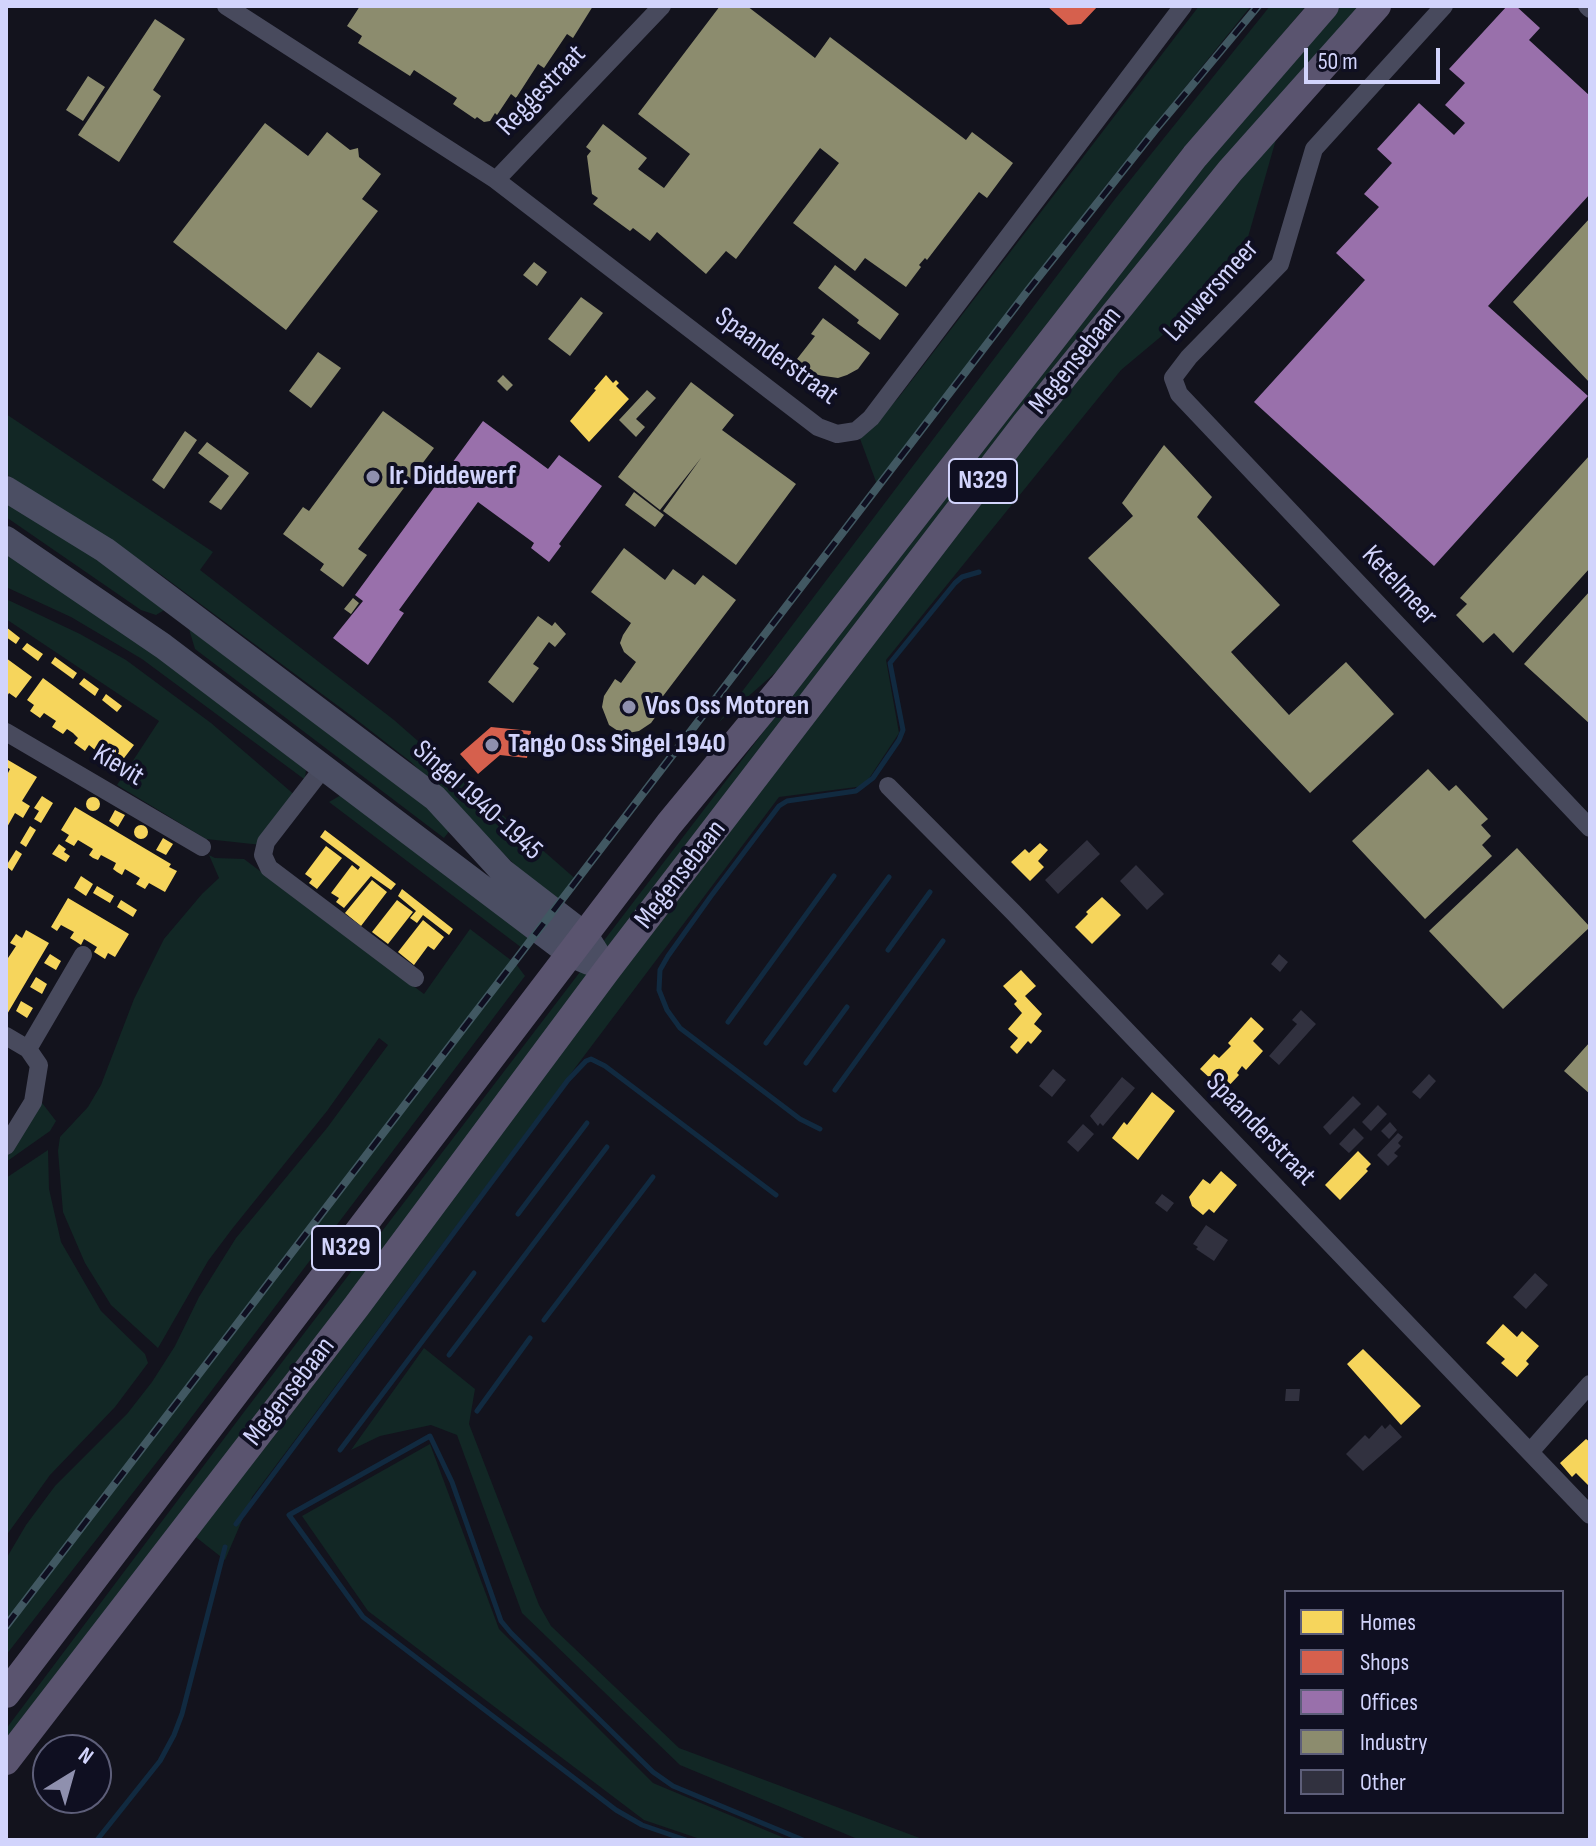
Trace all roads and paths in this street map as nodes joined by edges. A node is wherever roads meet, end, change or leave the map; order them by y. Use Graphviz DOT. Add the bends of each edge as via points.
graph roads {
  1 [pos="226,6"];
  2 [pos="662,6"];
  3 [pos="1183,6"];
  4 [pos="1325,6"];
  5 [pos="1377,6"];
  6 [pos="1444,6"];
  7 [pos="496,180"];
  8 [pos="1173,378"];
  9 [pos="6,489"];
  10 [pos="6,539"];
  11 [pos="6,732"];
  12 [pos="324,767"];
  13 [pos="888,786"];
  14 [pos="1590,828"];
  15 [pos="202,847"];
  16 [pos="578,944"];
  17 [pos="83,955"];
  18 [pos="607,970"];
  19 [pos="415,978"];
  20 [pos="6,1036"];
  21 [pos="28,1049"];
  22 [pos="6,1146"];
  23 [pos="1590,1384"];
  24 [pos="1530,1452"];
  25 [pos="1590,1515"];
  26 [pos="6,1694"];
  27 [pos="6,1761"];
  1 -- 7 [label="street, Spaanderstraat"];
  2 -- 7 [label="street, Reggestraat"];
  3 -- 7 [label="street, Spaanderstraat" via="856,431 837,434 818,427"];
  4 -- 16 [label="main road, Megensebaan / N329" via="1195,156"];
  5 -- 18 [label="main road, Megensebaan / N329" via="1230,171 1026,423"];
  6 -- 8 [label="street, Lauwersmeer" via="1314,149 1280,264"];
  8 -- 14 [label="street, Ketelmeer" via="1179,394"];
  9 -- 16 [label="main road, Singel 1940-1945" via="105,550 435,798"];
  10 -- 12 [label="main road, Singel 1940-1945" via="163,646"];
  11 -- 15 [label="street, Kievit"];
  12 -- 16 [label="main road, Singel 1940-1945"];
  12 -- 19 [label="street" via="266,842 263,855 269,868"];
  13 -- 24 [label="street, Spaanderstraat"];
  16 -- 18 [label="main road, Singel 1940-1945"];
  16 -- 26 [label="main road, Megensebaan / N329"];
  17 -- 21 [label="street"];
  18 -- 27 [label="main road, Megensebaan / N329" via="356,1307"];
  20 -- 21 [label="street"];
  21 -- 22 [label="street" via="39,1065 33,1102"];
  23 -- 24 [label="street"];
  24 -- 25 [label="street, Spaanderstraat"];
}
